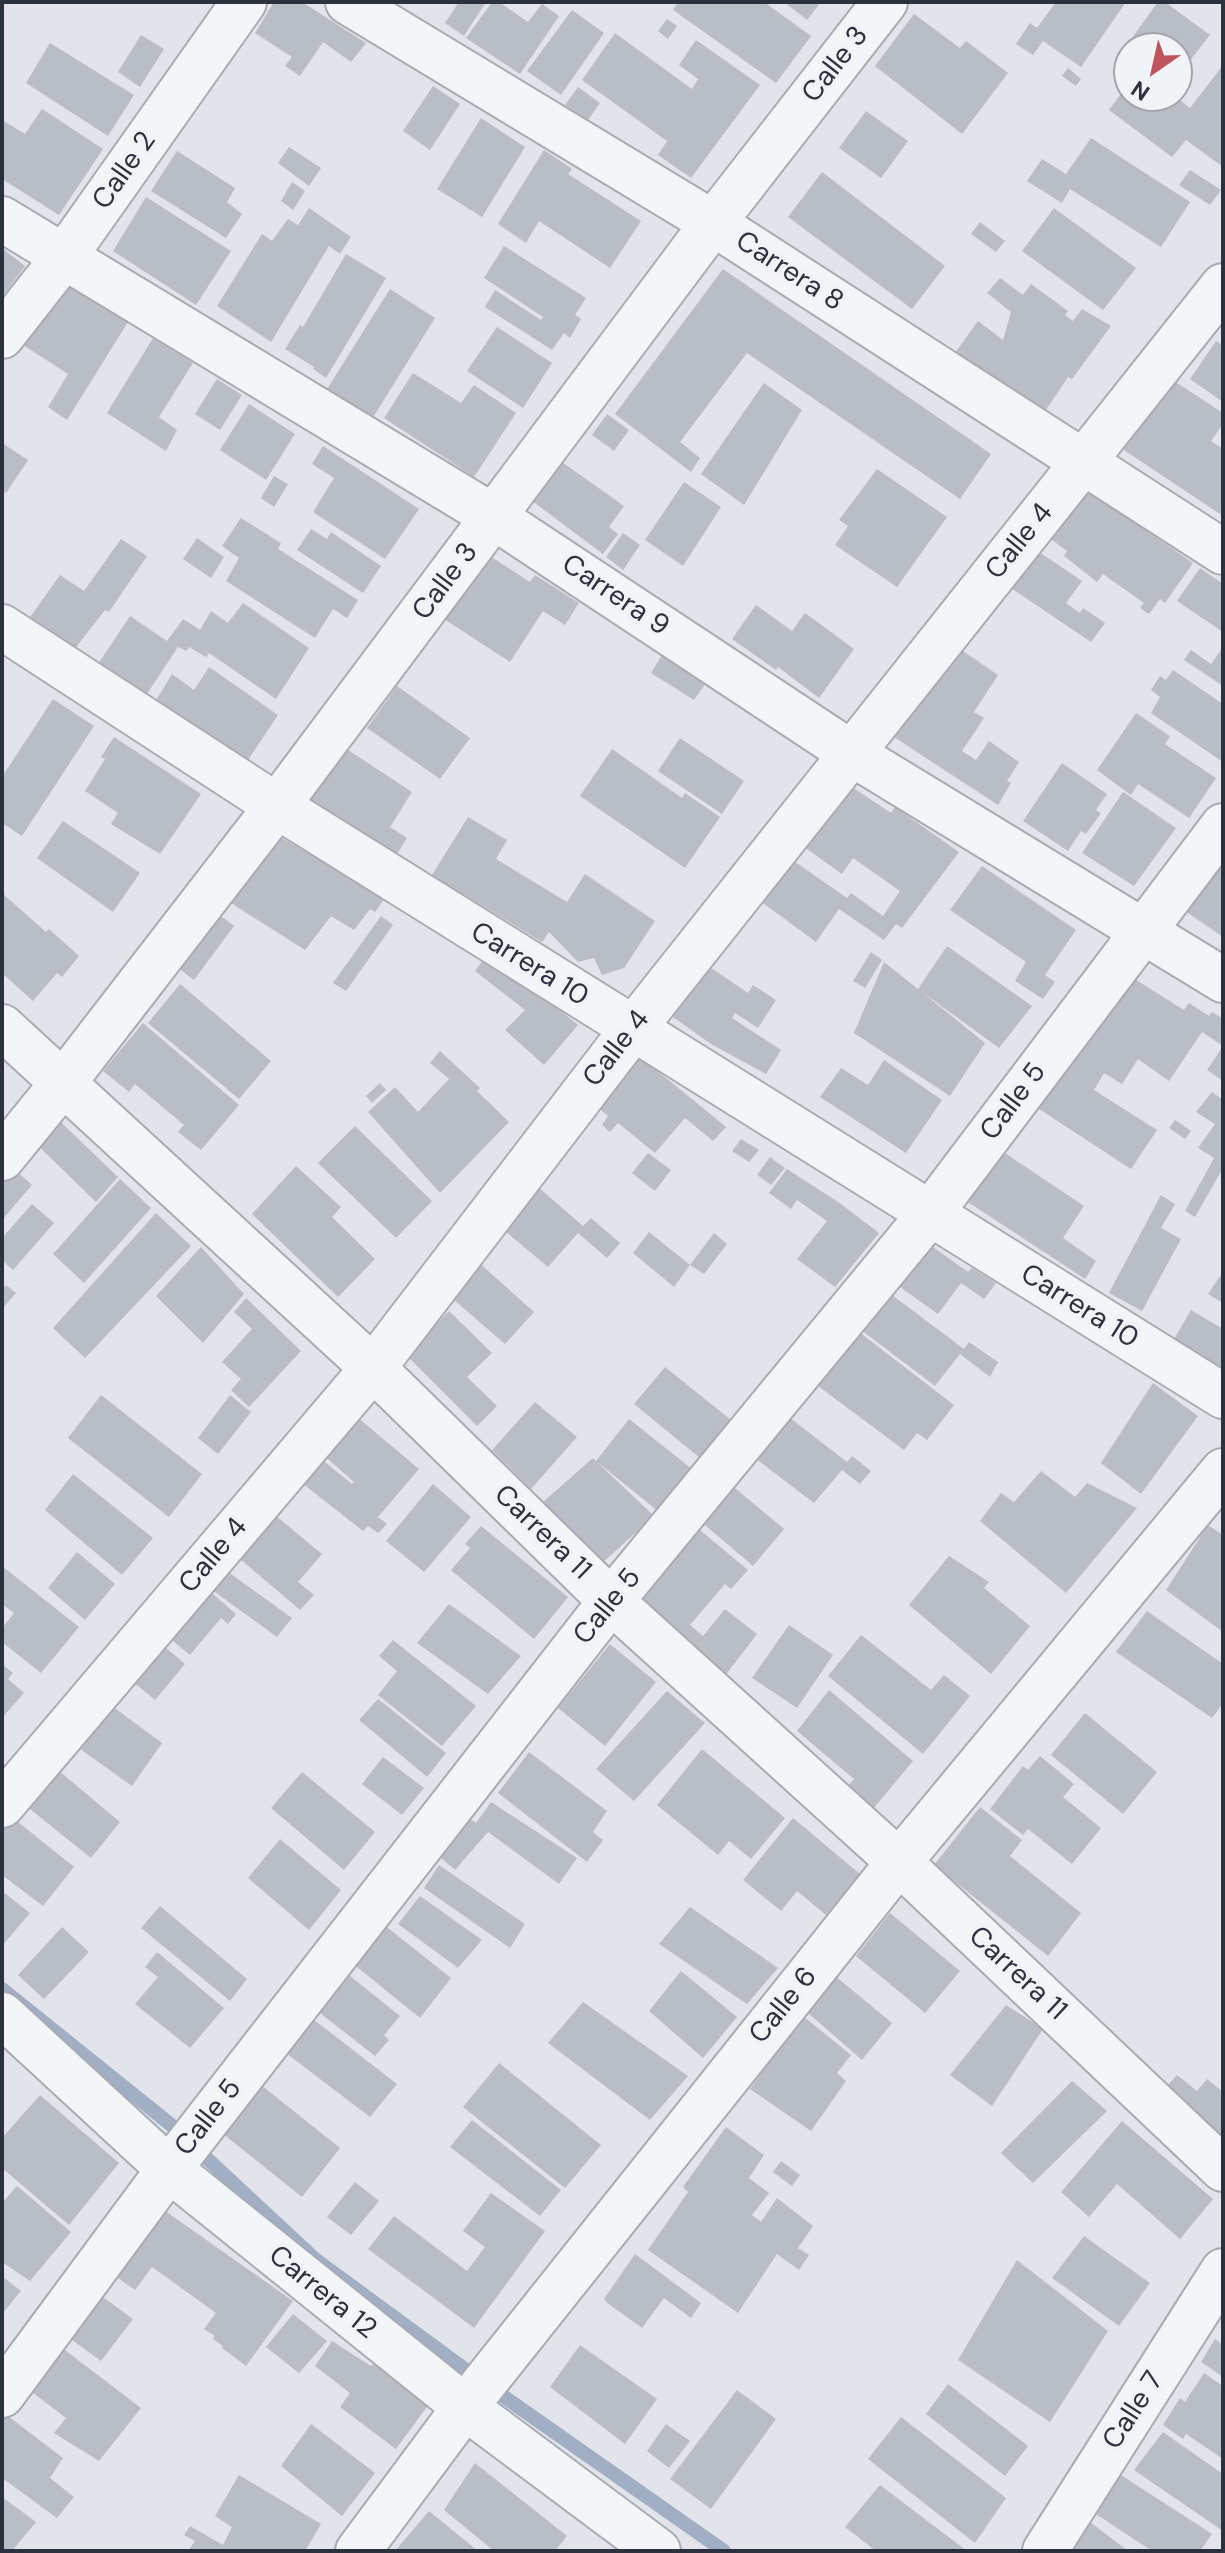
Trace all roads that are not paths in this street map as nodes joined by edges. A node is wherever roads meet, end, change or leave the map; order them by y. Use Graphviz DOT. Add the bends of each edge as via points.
graph roads {
  1 [pos="244,2"];
  2 [pos="348,2"];
  3 [pos="885,2"];
  4 [pos="2,219"];
  5 [pos="713,223"];
  6 [pos="64,257"];
  7 [pos="1223,286"];
  8 [pos="2,336"];
  9 [pos="1083,462"];
  10 [pos="494,517"];
  11 [pos="1223,552"];
  12 [pos="2,627"];
  13 [pos="851,753"];
  14 [pos="277,806"];
  15 [pos="1223,826"];
  16 [pos="1143,932"];
  17 [pos="1223,980"];
  18 [pos="2,1027"];
  19 [pos="632,1030"];
  20 [pos="63,1083"];
  21 [pos="2,1158"];
  22 [pos="929,1215"];
  23 [pos="373,1368"];
  24 [pos="1223,1396"];
  25 [pos="1223,1471"];
  26 [pos="611,1601"];
  27 [pos="2,1805"];
  28 [pos="899,1862"];
  29 [pos="2,2015"];
  30 [pos="169,2169"];
  31 [pos="1223,2169"];
  32 [pos="1223,2271"];
  33 [pos="2,2395"];
  34 [pos="465,2407"];
  35 [pos="358,2551"];
  36 [pos="658,2551"];
  37 [pos="1045,2551"];
  1 -- 6 [label="street, Calle 2"];
  2 -- 5 [label="street, Carrera 8"];
  3 -- 5 [label="street, Calle 3"];
  4 -- 6 [label="street, Carrera 9"];
  5 -- 9 [label="street, Carrera 8"];
  5 -- 10 [label="street, Calle 3"];
  6 -- 8 [label="street, Calle 2"];
  6 -- 10 [label="street, Carrera 9"];
  7 -- 9 [label="street, Calle 4"];
  9 -- 11 [label="street, Carrera 8"];
  9 -- 13 [label="street, Calle 4"];
  10 -- 13 [label="street, Carrera 9"];
  10 -- 14 [label="street, Calle 3"];
  12 -- 14 [label="street, Carrera 10"];
  13 -- 16 [label="street, Carrera 9"];
  13 -- 19 [label="street, Calle 4"];
  14 -- 19 [label="street, Carrera 10"];
  14 -- 20 [label="street, Calle 3"];
  15 -- 16 [label="street, Calle 5"];
  16 -- 17 [label="street, Carrera 9"];
  16 -- 22 [label="street, Calle 5"];
  18 -- 20 [label="street, Carrera 11"];
  19 -- 22 [label="street, Carrera 10"];
  19 -- 23 [label="street, Calle 4"];
  20 -- 21 [label="street, Calle 3"];
  20 -- 23 [label="street, Carrera 11"];
  22 -- 24 [label="street, Carrera 10"];
  22 -- 26 [label="street, Calle 5"];
  23 -- 26 [label="street, Carrera 11"];
  23 -- 27 [label="street, Calle 4"];
  25 -- 28 [label="street, Calle 6"];
  26 -- 28 [label="street, Carrera 11"];
  26 -- 30 [label="street, Calle 5"];
  28 -- 31 [label="street, Carrera 11"];
  28 -- 34 [label="street, Calle 6"];
  29 -- 30 [label="street, Carrera 12"];
  30 -- 33 [label="street, Calle 5"];
  30 -- 34 [label="street, Carrera 12"];
  32 -- 37 [label="street, Calle 7"];
  34 -- 35 [label="street, Calle 6"];
  34 -- 36 [label="street, Carrera 12"];
}
